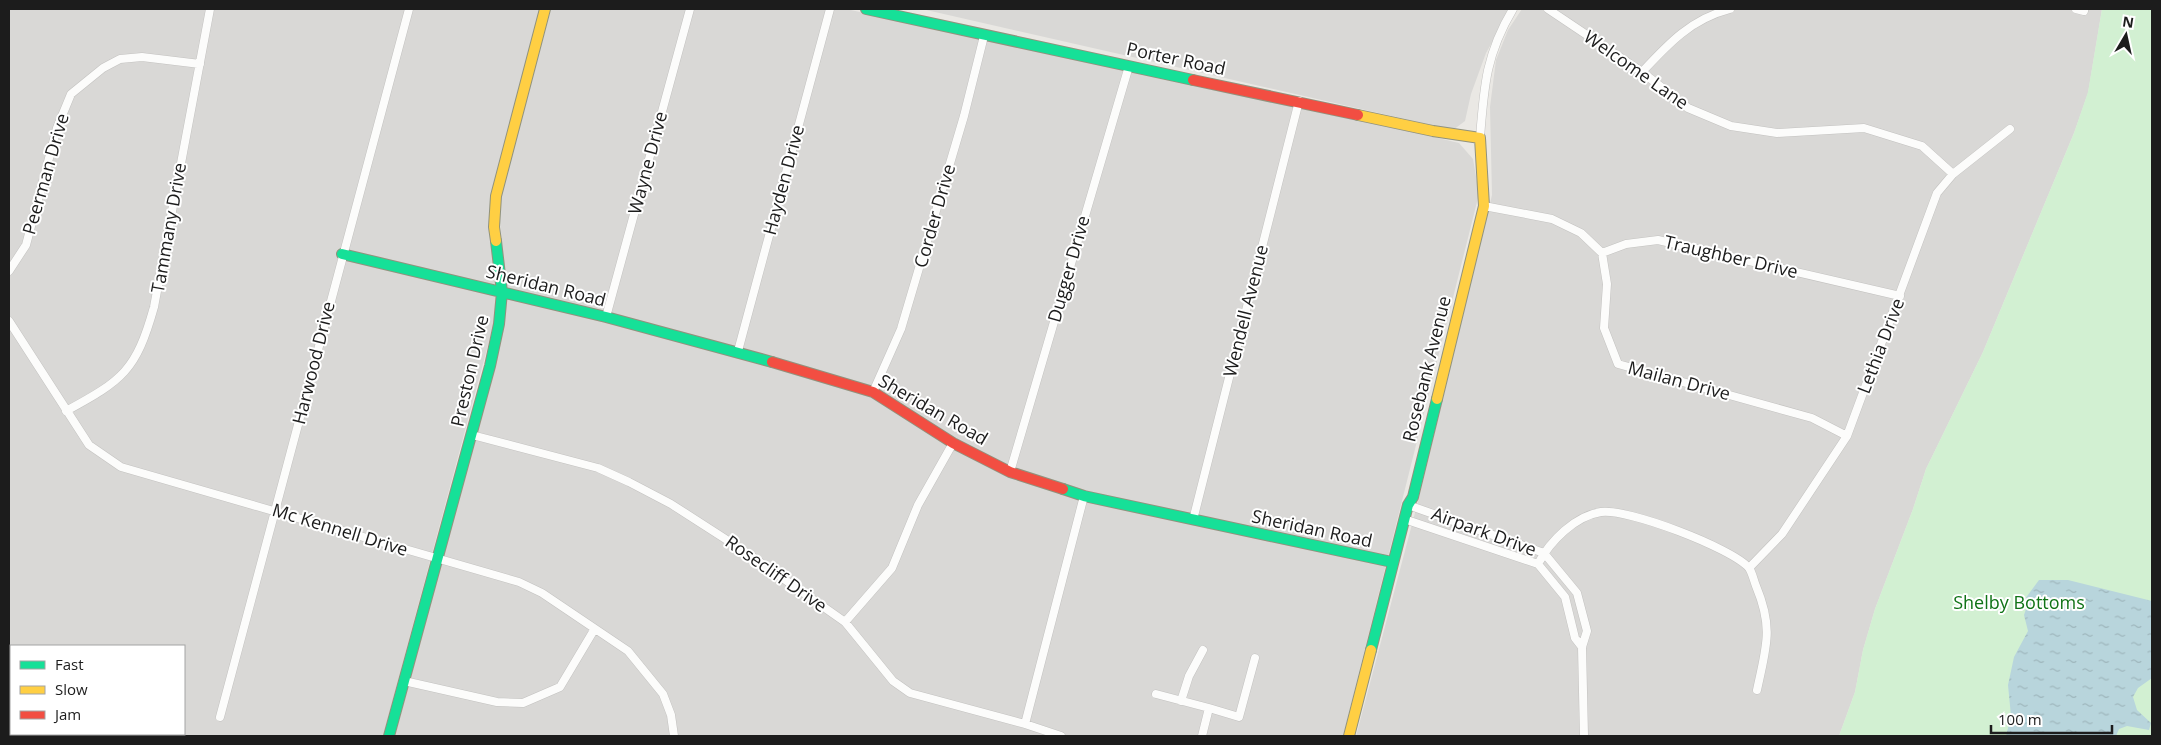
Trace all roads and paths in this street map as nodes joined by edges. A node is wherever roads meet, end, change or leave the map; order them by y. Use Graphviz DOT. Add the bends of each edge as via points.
graph roads {
  1 [pos="210,9"];
  2 [pos="409,9"];
  3 [pos="545,9"];
  4 [pos="690,9"];
  5 [pos="830,9"];
  6 [pos="866,9"];
  7 [pos="1513,9"];
  8 [pos="1548,9"];
  9 [pos="1730,9"];
  10 [pos="984,36"];
  11 [pos="200,64"];
  12 [pos="1129,66"];
  13 [pos="1642,72"];
  14 [pos="1298,101"];
  15 [pos="2010,129"];
  16 [pos="1480,138"];
  17 [pos="1953,174"];
  18 [pos="1484,206"];
  19 [pos="1602,253"];
  20 [pos="342,254"];
  21 [pos="9,270"];
  22 [pos="502,292"];
  23 [pos="1900,296"];
  24 [pos="606,317"];
  25 [pos="9,321"];
  26 [pos="738,351"];
  27 [pos="873,392"];
  28 [pos="66,411"];
  29 [pos="472,435"];
  30 [pos="1847,436"];
  31 [pos="953,442"];
  32 [pos="1010,472"];
  33 [pos="1084,496"];
  34 [pos="1408,505"];
  35 [pos="276,511"];
  36 [pos="1404,519"];
  37 [pos="1194,520"];
  38 [pos="1544,553"];
  39 [pos="437,559"];
  40 [pos="1392,562"];
  41 [pos="1538,564"];
  42 [pos="1749,568"];
  43 [pos="845,622"];
  44 [pos="594,630"];
  45 [pos="1582,647"];
  46 [pos="1204,650"];
  47 [pos="1255,658"];
  48 [pos="404,681"];
  49 [pos="1757,690"];
  50 [pos="1156,694"];
  51 [pos="1181,700"];
  52 [pos="1209,708"];
  53 [pos="220,717"];
  54 [pos="1025,724"];
  55 [pos="389,736"];
  56 [pos="674,736"];
  57 [pos="1061,736"];
  58 [pos="1202,736"];
  59 [pos="1349,736"];
  60 [pos="1584,736"];
  1 -- 11 [label="street, Tammany Drive"];
  2 -- 20 [label="street, Harwood Drive"];
  3 -- 22 [label="street, Preston Drive" via="496,196 494,227"];
  4 -- 24 [label="street, Wayne Drive"];
  5 -- 26 [label="street, Hayden Drive"];
  6 -- 10 [label="street, Porter Road"];
  7 -- 16 [label="street, Rosebank Avenue" via="1498,34 1484,82"];
  8 -- 13 [label="street, Welcome Lane"];
  9 -- 13 [label="street" via="1708,16 1684,30"];
  10 -- 12 [label="street, Porter Road"];
  10 -- 27 [label="street, Corder Drive" via="964,116 901,329"];
  11 -- 21 [label="street, Peerman Drive" via="142,57 120,60 103,68 71,94 56,128 26,245"];
  11 -- 28 [label="street, Tammany Drive" via="154,307 139,353 124,374 99,393"];
  12 -- 14 [label="street, Porter Road"];
  12 -- 32 [label="street, Dugger Drive"];
  13 -- 17 [label="street, Welcome Lane" via="1688,108 1731,126 1776,133 1864,128 1922,146"];
  14 -- 16 [label="street, Porter Road" via="1433,131"];
  14 -- 37 [label="street, Wendell Avenue"];
  15 -- 17 [label="street, Lethia Drive"];
  16 -- 18 [label="street, Rosebank Avenue"];
  17 -- 23 [label="street, Lethia Drive" via="1937,192"];
  18 -- 19 [label="street" via="1552,219 1581,233"];
  18 -- 34 [label="street, Rosebank Avenue" via="1413,497"];
  19 -- 23 [label="street, Traughber Drive" via="1626,244 1658,240"];
  19 -- 30 [label="street, Mailan Drive" via="1607,284 1604,328 1618,364 1812,418"];
  20 -- 22 [label="street, Sheridan Road"];
  20 -- 35 [label="street, Harwood Drive"];
  22 -- 24 [label="street, Sheridan Road"];
  22 -- 29 [label="street, Preston Drive" via="495,341"];
  23 -- 30 [label="street, Lethia Drive"];
  24 -- 26 [label="street, Sheridan Road"];
  25 -- 28 [label="street, Mc Kennell Drive"];
  26 -- 27 [label="street, Sheridan Road"];
  27 -- 31 [label="street, Sheridan Road"];
  28 -- 35 [label="street, Mc Kennell Drive" via="89,444 121,467"];
  29 -- 39 [label="street, Preston Drive"];
  29 -- 43 [label="street, Rosecliff Drive" via="598,468 629,482 672,504"];
  30 -- 42 [label="street, Lethia Drive" via="1782,534"];
  31 -- 32 [label="street, Sheridan Road"];
  31 -- 43 [label="street" via="918,505 892,568"];
  32 -- 33 [label="street, Sheridan Road"];
  33 -- 37 [label="street, Sheridan Road"];
  33 -- 54 [label="street"];
  34 -- 36 [label="street, Rosebank Avenue"];
  34 -- 38 [label="street, Airpark Drive"];
  35 -- 39 [label="street, Mc Kennell Drive"];
  35 -- 53 [label="street, Harwood Drive"];
  36 -- 40 [label="street, Rosebank Avenue"];
  36 -- 41 [label="street, Airpark Drive"];
  37 -- 40 [label="street, Sheridan Road"];
  38 -- 41 [label="street"];
  38 -- 42 [label="street" via="1572,524 1601,512 1629,514 1715,545"];
  38 -- 45 [label="street, Airpark Drive" via="1577,593 1587,631"];
  39 -- 44 [label="street, Mc Kennell Drive" via="519,582 542,593"];
  39 -- 48 [label="street, Preston Drive"];
  40 -- 59 [label="street, Rosebank Avenue"];
  41 -- 45 [label="street, Airpark Drive" via="1565,597 1575,638"];
  42 -- 49 [label="street" via="1764,604 1768,635"];
  43 -- 54 [label="street, Rosecliff Drive" via="893,681 910,693"];
  44 -- 48 [label="street" via="560,687 523,703 497,702"];
  44 -- 56 [label="street, Mc Kennell Drive" via="628,651 663,694"];
  45 -- 60 [label="street, Airpark Drive"];
  46 -- 51 [label="street" via="1189,676"];
  47 -- 52 [label="street" via="1239,717"];
  48 -- 55 [label="street, Preston Drive"];
  50 -- 51 [label="street"];
  51 -- 52 [label="street"];
  52 -- 58 [label="street"];
  54 -- 57 [label="street, Rosecliff Drive"];
}
